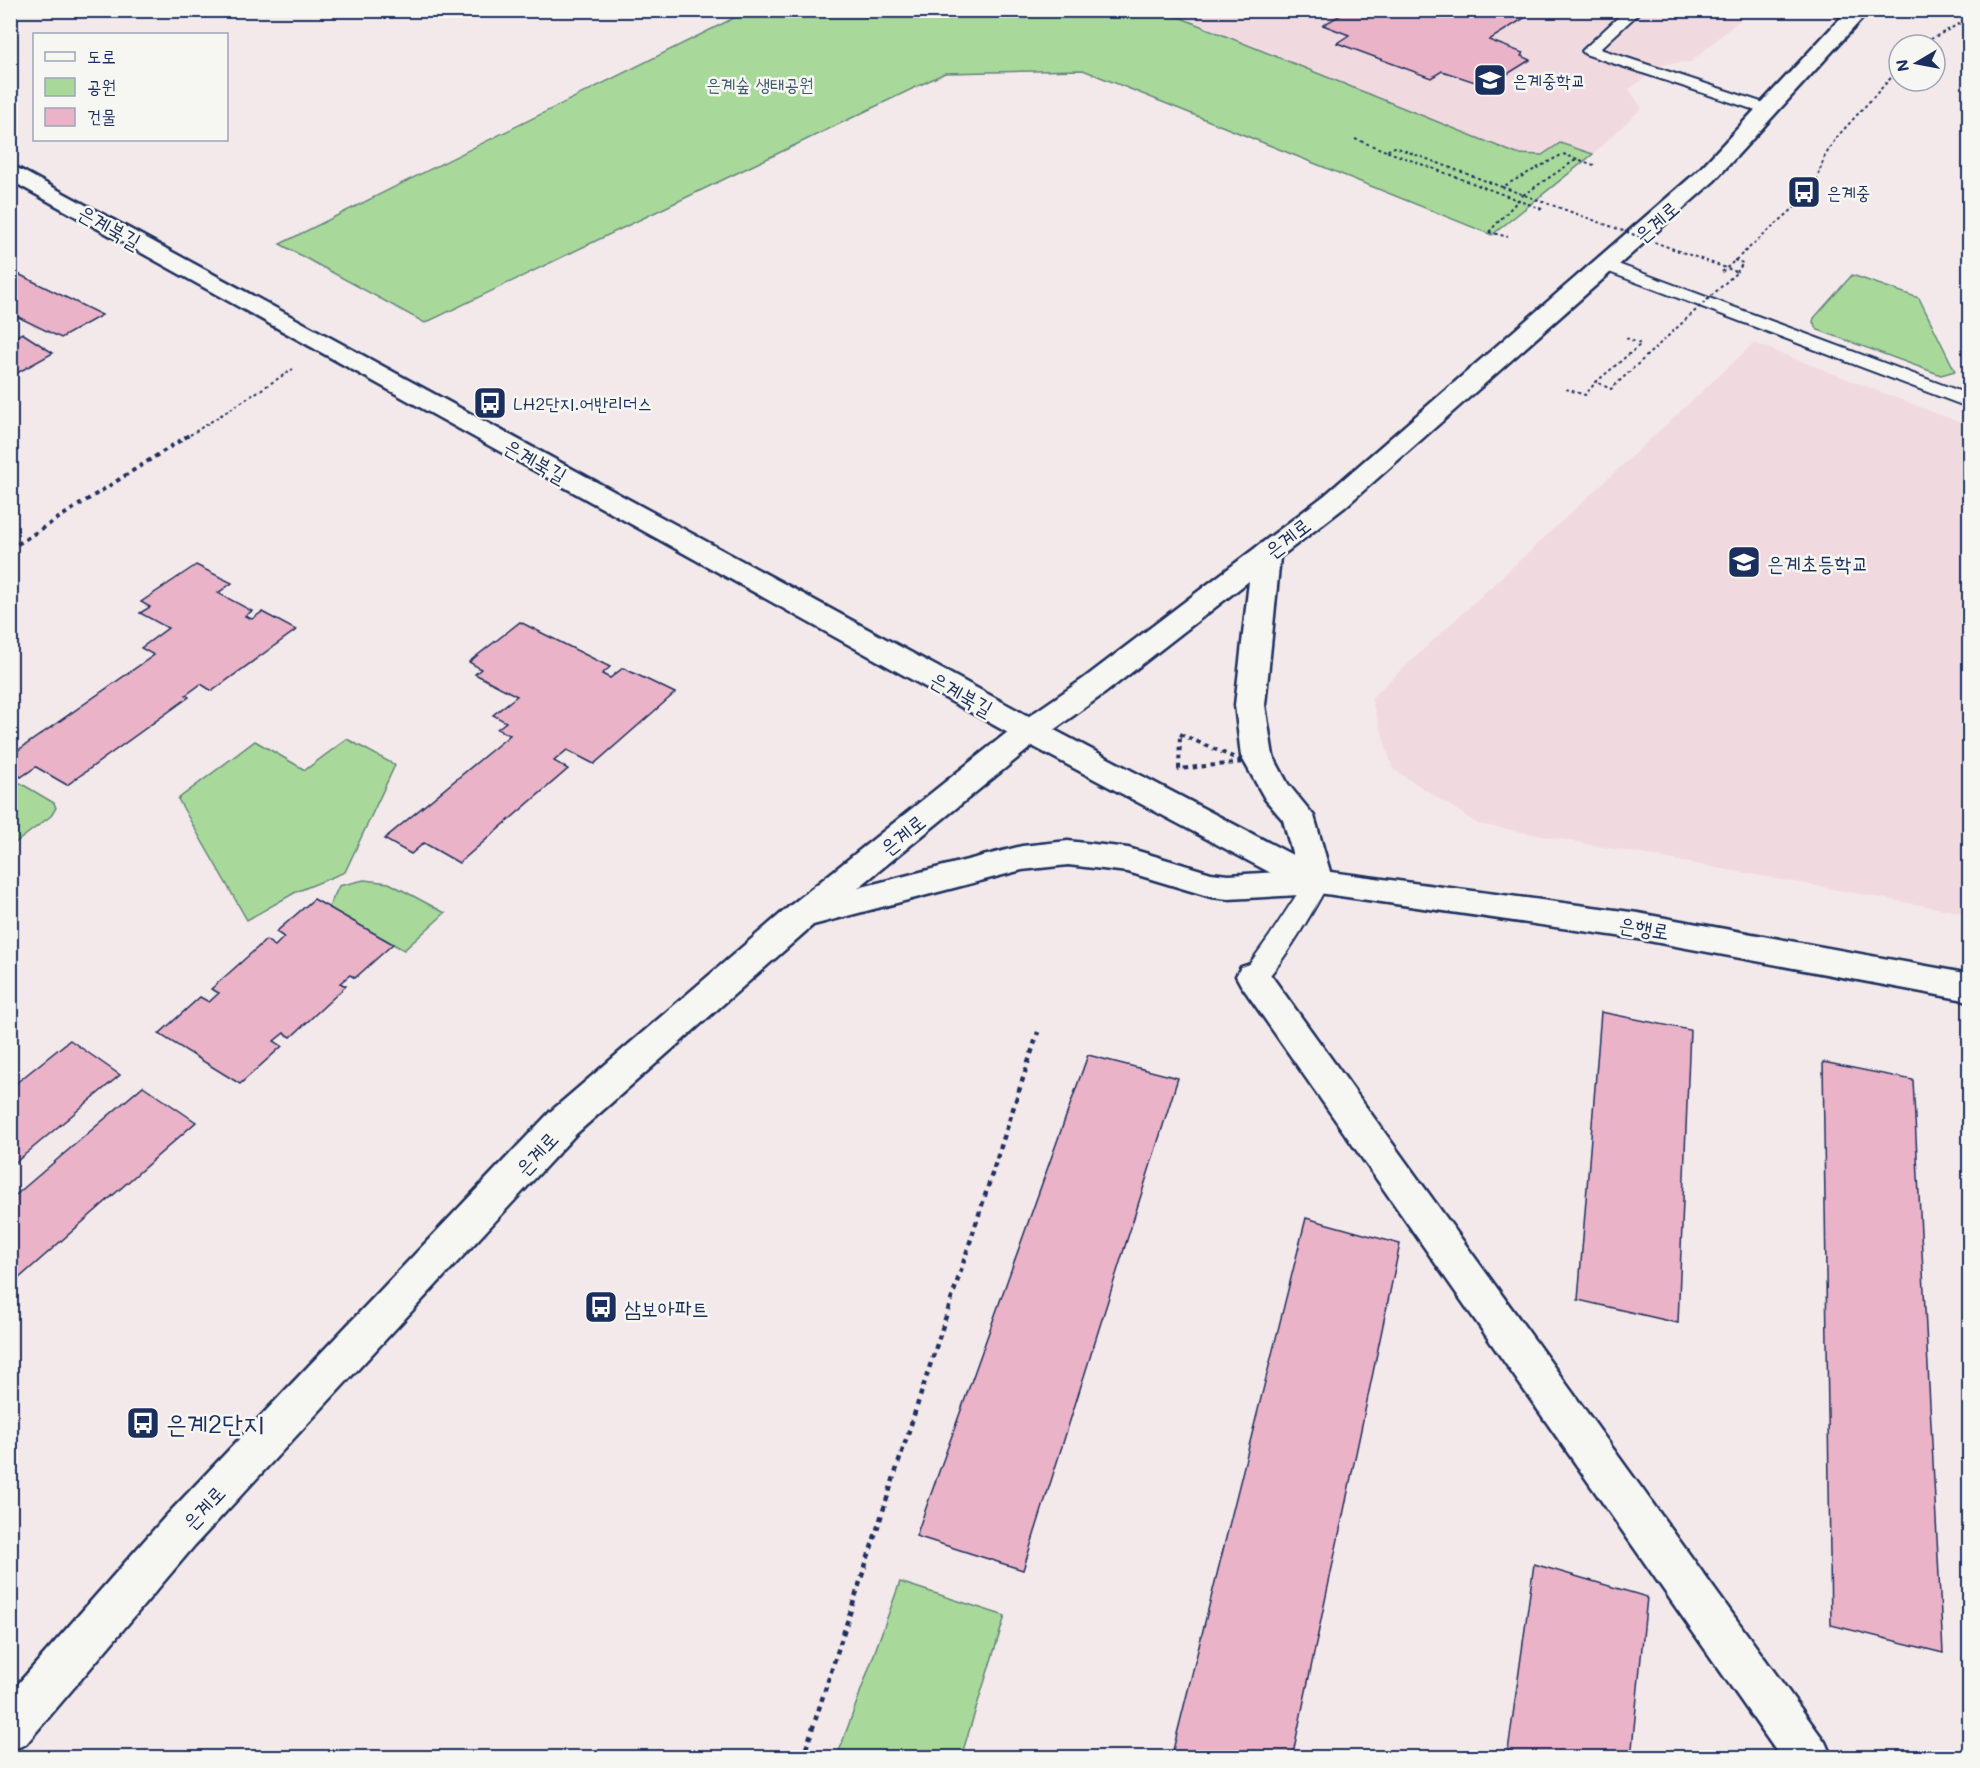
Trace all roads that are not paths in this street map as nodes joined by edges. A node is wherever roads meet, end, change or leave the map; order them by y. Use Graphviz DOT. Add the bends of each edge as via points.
graph roads {
  1 [pos="1635,10"];
  2 [pos="1860,10"];
  3 [pos="1767,109"];
  4 [pos="10,171"];
  5 [pos="1607,265"];
  6 [pos="1970,402"];
  7 [pos="1266,554"];
  8 [pos="1030,731"];
  9 [pos="1317,882"];
  10 [pos="803,914"];
  11 [pos="1253,976"];
  12 [pos="1970,988"];
  13 [pos="10,1728"];
  14 [pos="1809,1758"];
  1 -- 3 [label="lane" via="1590,51"];
  2 -- 3 [label="street, 은계로"];
  3 -- 5 [label="street, 은계로" via="1706,176"];
  4 -- 8 [label="street, 은계북길"];
  5 -- 6 [label="lane"];
  5 -- 7 [label="street, 은계로" via="1335,501"];
  7 -- 8 [label="street, 은계로"];
  7 -- 9 [label="street" via="1251,723 1257,756 1266,775 1298,816"];
  8 -- 9 [label="street, 은계북길"];
  8 -- 10 [label="street, 은계로"];
  9 -- 10 [label="street" via="1228,887 1119,858 1053,854 1022,858"];
  9 -- 11 [label="lane"];
  9 -- 12 [label="street, 은행로" via="1638,926"];
  10 -- 13 [label="street, 은계로" via="563,1123 180,1532"];
  11 -- 14 [label="street"];
}
